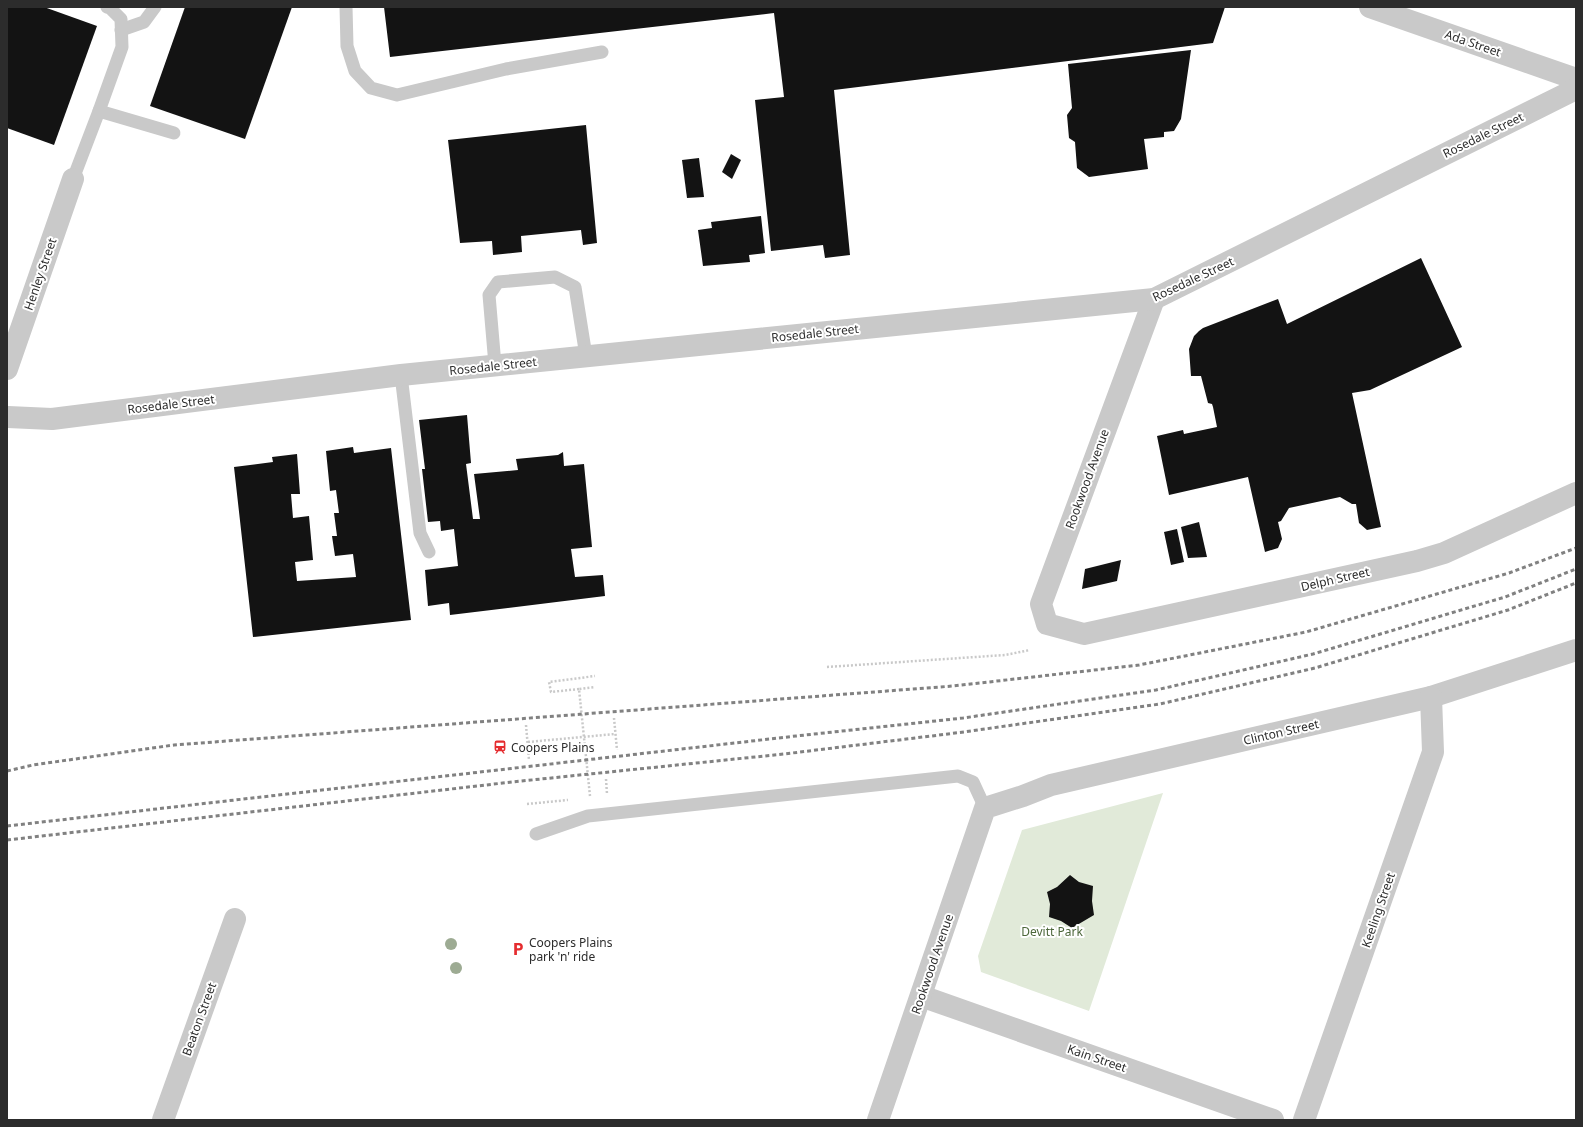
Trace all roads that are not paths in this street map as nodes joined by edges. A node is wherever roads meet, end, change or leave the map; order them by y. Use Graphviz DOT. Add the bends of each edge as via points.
graph roads {
  1 [pos="107,7"];
  2 [pos="155,7"];
  3 [pos="346,7"];
  4 [pos="1370,7"];
  5 [pos="121,30"];
  6 [pos="602,52"];
  7 [pos="1576,79"];
  8 [pos="1576,89"];
  9 [pos="99,111"];
  10 [pos="174,133"];
  11 [pos="73,179"];
  12 [pos="1154,299"];
  13 [pos="586,356"];
  14 [pos="494,365"];
  15 [pos="7,369"];
  16 [pos="401,375"];
  17 [pos="7,415"];
  18 [pos="1576,493"];
  19 [pos="429,552"];
  20 [pos="1084,634"];
  21 [pos="1576,650"];
  22 [pos="1431,697"];
  23 [pos="986,808"];
  24 [pos="536,834"];
  25 [pos="235,919"];
  26 [pos="922,996"];
  27 [pos="163,1120"];
  28 [pos="878,1120"];
  29 [pos="1273,1120"];
  30 [pos="1304,1120"];
  1 -- 5 [label="lane" via="120,19"];
  2 -- 5 [label="lane" via="144,22"];
  3 -- 6 [label="lane" via="346,46 355,71 371,88 397,95 506,69"];
  4 -- 7 [label="street, Ada Street"];
  5 -- 9 [label="lane" via="122,48"];
  8 -- 12 [label="street, Rosedale Street"];
  9 -- 10 [label="lane"];
  9 -- 11 [label="lane"];
  11 -- 15 [label="street, Henley Street"];
  12 -- 13 [label="street, Rosedale Street"];
  12 -- 20 [label="street, Rookwood Avenue" via="1041,604 1047,624"];
  13 -- 14 [label="street, Rosedale Street"];
  13 -- 14 [label="lane" via="575,287 555,277 498,282 489,295"];
  14 -- 16 [label="street, Rosedale Street"];
  16 -- 17 [label="street, Rosedale Street" via="52,419"];
  16 -- 19 [label="lane" via="420,533"];
  18 -- 20 [label="street, Delph Street" via="1444,553"];
  21 -- 22 [label="street, Clinton Street"];
  22 -- 23 [label="street, Clinton Street" via="1051,785"];
  22 -- 30 [label="street, Keeling Street" via="1433,752"];
  23 -- 24 [label="lane" via="973,782 958,776 588,816"];
  23 -- 26 [label="street, Rookwood Avenue"];
  25 -- 27 [label="street, Beaton Street"];
  26 -- 28 [label="street, Rookwood Avenue"];
  26 -- 29 [label="street, Kain Street"];
}
